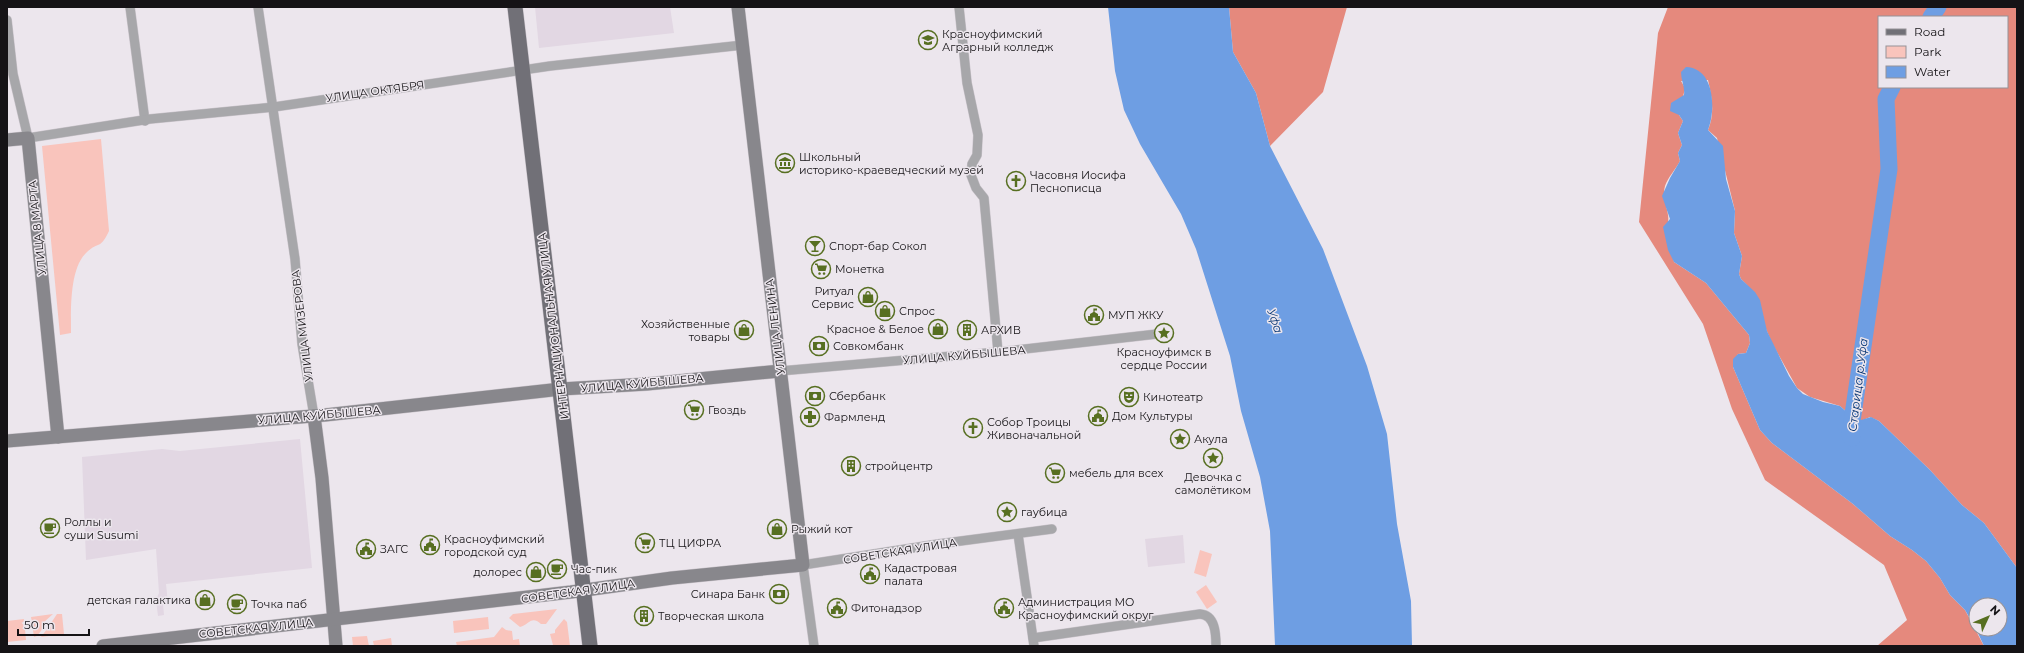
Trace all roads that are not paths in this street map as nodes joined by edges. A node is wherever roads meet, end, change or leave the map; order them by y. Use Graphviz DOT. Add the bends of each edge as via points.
graph roads {
  1 [pos="130,7"];
  2 [pos="258,7"];
  3 [pos="514,7"];
  4 [pos="738,7"];
  5 [pos="959,7"];
  6 [pos="7,20"];
  7 [pos="743,45"];
  8 [pos="523,71"];
  9 [pos="274,107"];
  10 [pos="145,121"];
  11 [pos="28,138"];
  12 [pos="7,140"];
  13 [pos="1157,334"];
  14 [pos="998,352"];
  15 [pos="780,371"];
  16 [pos="561,389"];
  17 [pos="314,416"];
  18 [pos="58,437"];
  19 [pos="7,441"];
  20 [pos="1052,529"];
  21 [pos="1018,534"];
  22 [pos="804,565"];
  23 [pos="584,590"];
  24 [pos="334,621"];
  25 [pos="1034,642"];
  26 [pos="103,646"];
  27 [pos="336,646"];
  28 [pos="590,646"];
  29 [pos="814,646"];
  30 [pos="1216,646"];
  1 -- 10 [label="street"];
  2 -- 9 [label="street, УЛИЦА МИЗЕРОВА"];
  3 -- 8 [label="main road, ИНТЕРНАЦИОНАЛЬНАЯ УЛИЦА"];
  4 -- 7 [label="main road, УЛИЦА ЛЕНИНА"];
  5 -- 14 [label="street" via="967,83 978,134 977,155 972,164 971,175 976,188 984,198"];
  6 -- 11 [label="street, УЛИЦА 8 МАРТА" via="13,74"];
  7 -- 8 [label="street, УЛИЦА ОКТЯБРЯ"];
  7 -- 15 [label="main road, УЛИЦА ЛЕНИНА"];
  8 -- 9 [label="street, УЛИЦА ОКТЯБРЯ"];
  8 -- 16 [label="main road, ИНТЕРНАЦИОНАЛЬНАЯ УЛИЦА"];
  9 -- 10 [label="street, УЛИЦА ОКТЯБРЯ"];
  9 -- 17 [label="street, УЛИЦА МИЗЕРОВА" via="295,259 302,344"];
  10 -- 11 [label="street, УЛИЦА ОКТЯБРЯ"];
  11 -- 12 [label="main road, УЛИЦА ОКТЯБРЯ"];
  11 -- 18 [label="main road, УЛИЦА 8 МАРТА"];
  13 -- 14 [label="street, УЛИЦА КУЙБЫШЕВА"];
  14 -- 15 [label="street, УЛИЦА КУЙБЫШЕВА"];
  15 -- 16 [label="main road, УЛИЦА КУЙБЫШЕВА" via="647,384"];
  15 -- 22 [label="main road, УЛИЦА ЛЕНИНА"];
  16 -- 17 [label="main road, УЛИЦА КУЙБЫШЕВА"];
  16 -- 23 [label="main road, ИНТЕРНАЦИОНАЛЬНАЯ УЛИЦА"];
  17 -- 18 [label="main road, УЛИЦА КУЙБЫШЕВА"];
  17 -- 24 [label="main road, УЛИЦА МИЗЕРОВА"];
  18 -- 19 [label="main road, УЛИЦА КУЙБЫШЕВА"];
  20 -- 21 [label="street, СОВЕТСКАЯ УЛИЦА"];
  21 -- 22 [label="street, СОВЕТСКАЯ УЛИЦА"];
  21 -- 25 [label="street"];
  22 -- 23 [label="main road, СОВЕТСКАЯ УЛИЦА"];
  22 -- 29 [label="street, УЛИЦА ЛЕНИНА"];
  23 -- 24 [label="main road, СОВЕТСКАЯ УЛИЦА"];
  23 -- 28 [label="main road, ИНТЕРНАЦИОНАЛЬНАЯ УЛИЦА"];
  24 -- 26 [label="main road, СОВЕТСКАЯ УЛИЦА" via="273,625"];
  24 -- 27 [label="main road, УЛИЦА МИЗЕРОВА"];
  25 -- 30 [label="street" via="1200,614 1208,616 1212,622"];
}
